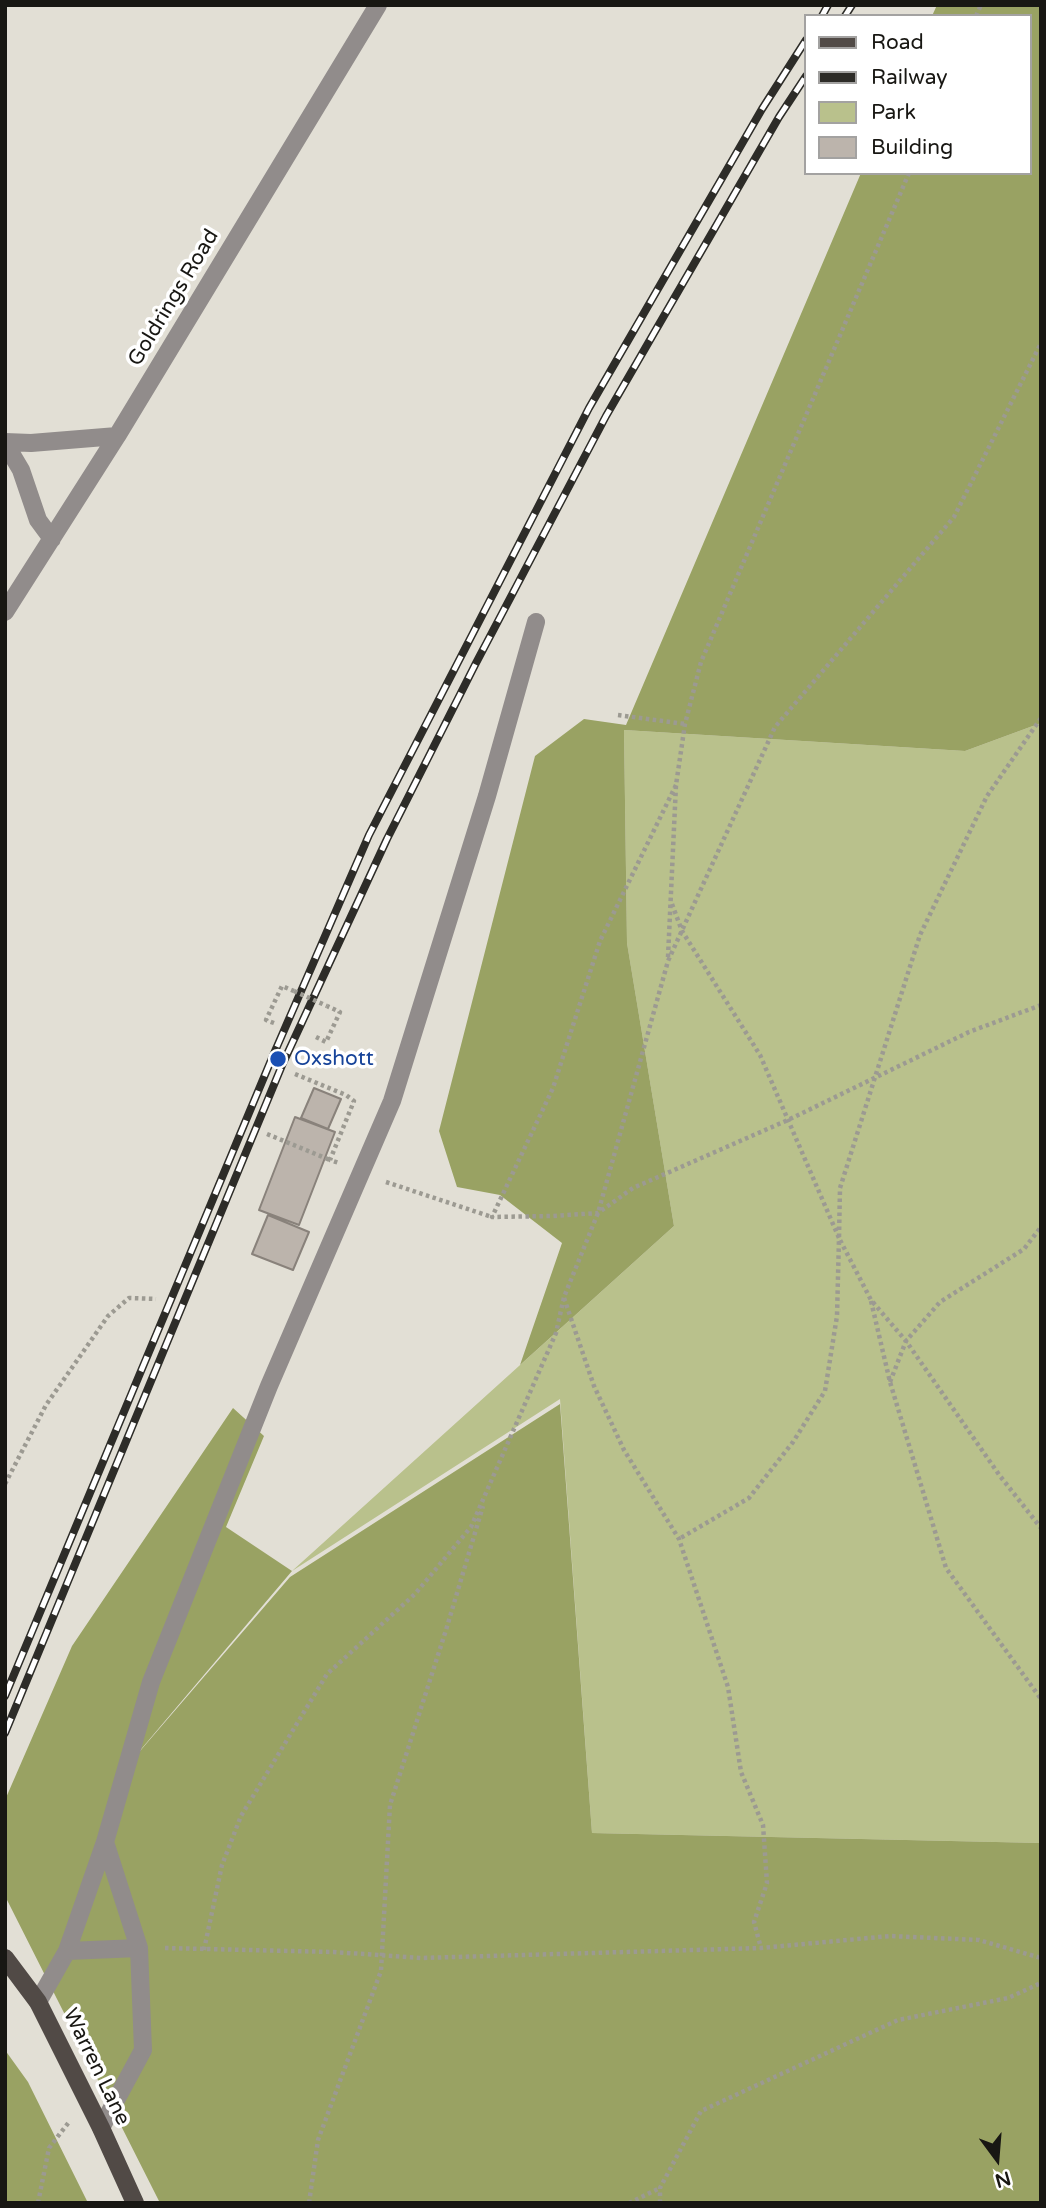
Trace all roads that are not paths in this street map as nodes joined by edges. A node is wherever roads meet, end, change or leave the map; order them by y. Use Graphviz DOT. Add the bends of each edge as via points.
graph roads {
  1 [pos="378,5"];
  2 [pos="117,436"];
  3 [pos="5,443"];
  4 [pos="52,539"];
  5 [pos="5,612"];
  6 [pos="536,622"];
  7 [pos="105,1842"];
  8 [pos="139,1948"];
  9 [pos="67,1951"];
  10 [pos="5,1958"];
  11 [pos="34,1995"];
  12 [pos="101,2128"];
  13 [pos="135,2203"];
  1 -- 2 [label="street, Goldrings Road"];
  2 -- 3 [label="street"];
  2 -- 4 [label="street, Goldrings Road"];
  3 -- 4 [label="street" via="22,470 38,520"];
  4 -- 5 [label="street, Goldrings Road"];
  6 -- 7 [label="street" via="392,1101 269,1385 151,1682"];
  7 -- 8 [label="street"];
  7 -- 9 [label="street"];
  8 -- 9 [label="street"];
  8 -- 12 [label="street" via="143,2050"];
  9 -- 11 [label="street"];
  10 -- 11 [label="main road, Warren Lane"];
  11 -- 12 [label="main road, Warren Lane"];
  12 -- 13 [label="main road, Warren Lane"];
}
